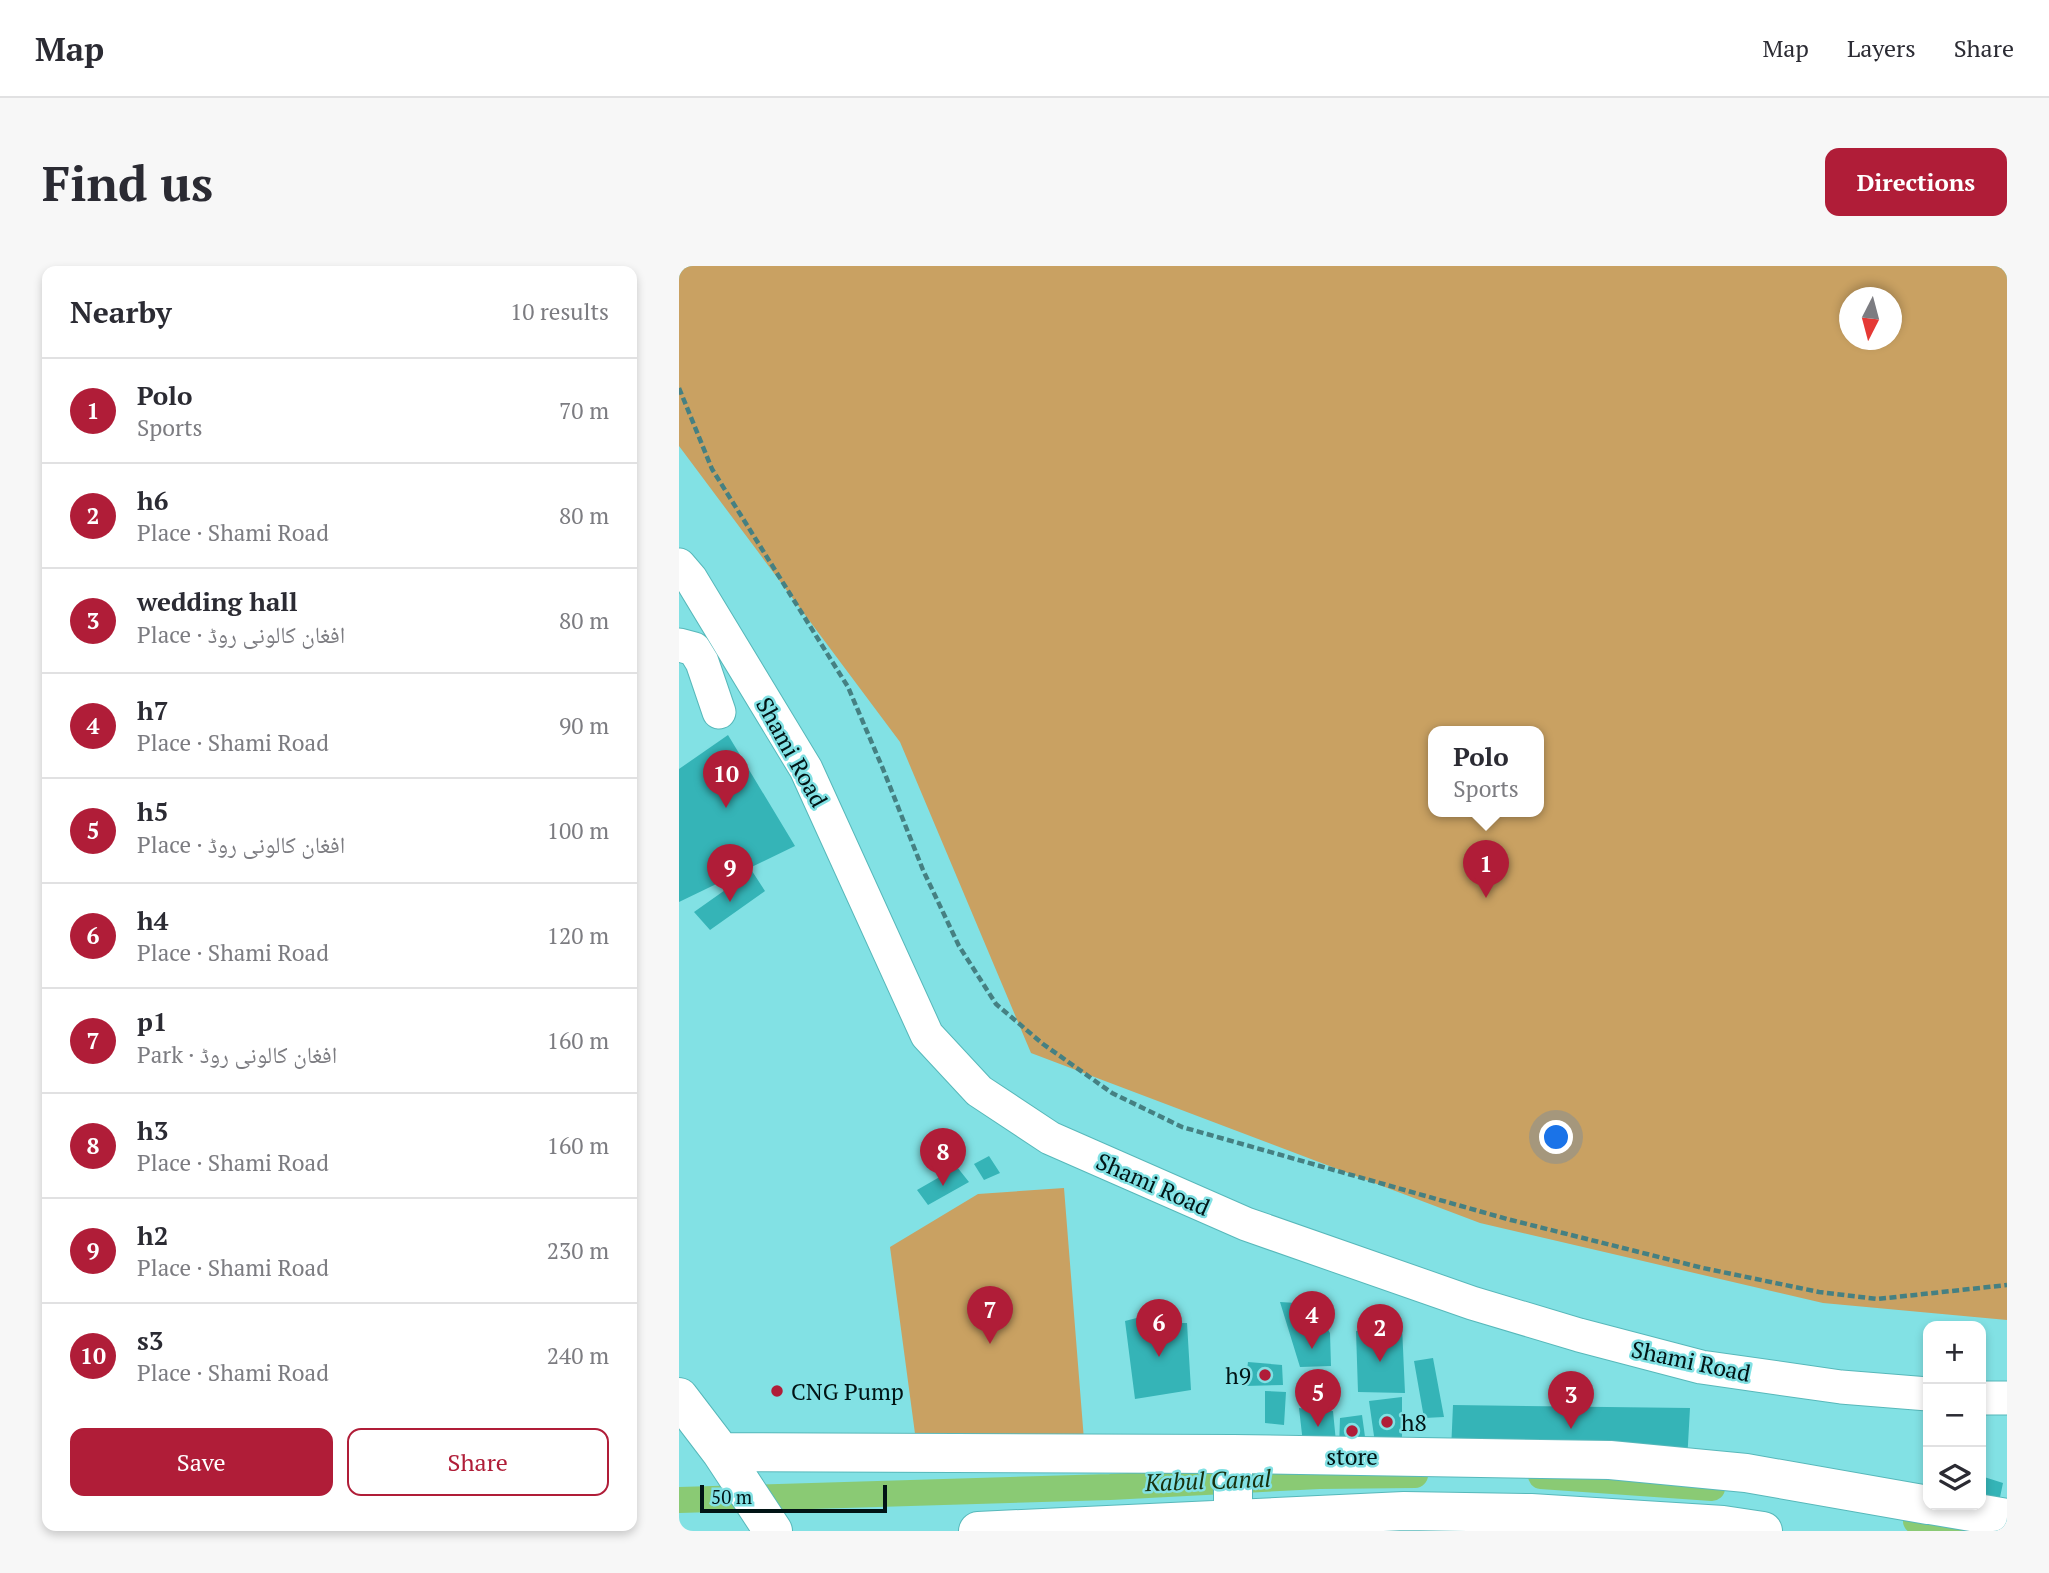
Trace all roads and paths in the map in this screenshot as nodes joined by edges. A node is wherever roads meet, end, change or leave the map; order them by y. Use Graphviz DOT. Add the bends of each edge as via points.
graph roads {
  1 [pos="679,388"];
  2 [pos="679,565"];
  3 [pos="679,645"];
  4 [pos="719,712"];
  5 [pos="2007,1285"];
  6 [pos="1923,1394"];
  7 [pos="679,1397"];
  8 [pos="1986,1398"];
  9 [pos="2007,1398"];
  10 [pos="728,1464"];
  11 [pos="1233,1488"];
  12 [pos="1923,1504"];
  13 [pos="1959,1510"];
  14 [pos="2007,1518"];
  15 [pos="771,1530"];
  16 [pos="978,1531"];
  17 [pos="1763,1531"];
  1 -- 5 [label="path" via="712,469 848,687 959,946 996,1004 1112,1093 1182,1127 1507,1219 1703,1268 1877,1300"];
  2 -- 6 [label="street, Shami Road" via="806,769 927,1035 979,1091 1040,1132 1246,1224 1552,1327 1701,1367"];
  3 -- 4 [label="street" via="694,649 702,662"];
  7 -- 10 [label="main road"];
  8 -- 9 [label="street"];
  10 -- 11 [label="main road"];
  10 -- 15 [label="main road"];
  11 -- 12 [label="main road" via="1610,1461 1746,1473"];
  11 -- 16 [label="main road"];
  11 -- 17 [label="main road" via="1404,1511 1531,1513"];
  13 -- 14 [label="main road"];
}
